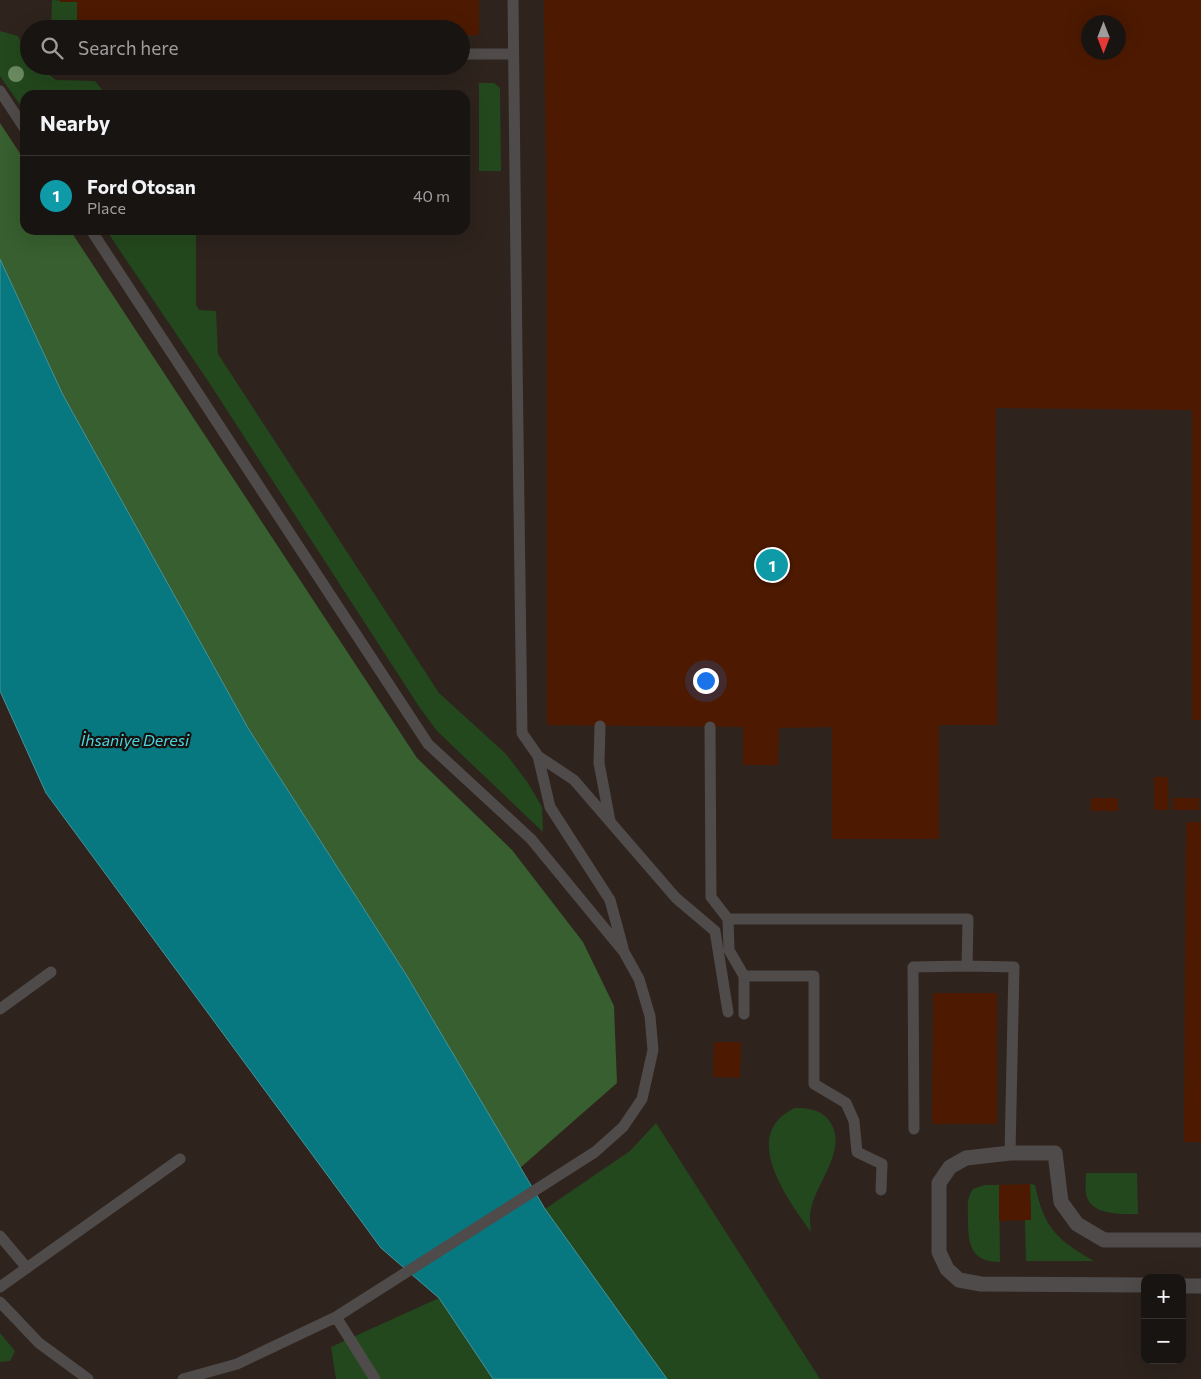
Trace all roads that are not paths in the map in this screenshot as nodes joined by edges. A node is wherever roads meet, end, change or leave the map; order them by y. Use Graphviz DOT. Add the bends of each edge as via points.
graph roads {
  1 [pos="513,0"];
  2 [pos="470,54"];
  3 [pos="513,54"];
  4 [pos="0,91"];
  5 [pos="20,121"];
  6 [pos="94,235"];
  7 [pos="600,726"];
  8 [pos="710,728"];
  9 [pos="538,756"];
  10 [pos="610,822"];
  11 [pos="728,919"];
  12 [pos="624,952"];
  13 [pos="967,966"];
  14 [pos="50,972"];
  15 [pos="744,976"];
  16 [pos="0,1008"];
  17 [pos="728,1012"];
  18 [pos="744,1014"];
  19 [pos="914,1129"];
  20 [pos="1010,1153"];
  21 [pos="180,1159"];
  22 [pos="881,1190"];
  23 [pos="0,1236"];
  24 [pos="1201,1240"];
  25 [pos="27,1268"];
  26 [pos="1141,1286"];
  27 [pos="1186,1286"];
  28 [pos="1201,1286"];
  29 [pos="0,1287"];
  30 [pos="0,1302"];
  31 [pos="336,1317"];
  32 [pos="88,1379"];
  33 [pos="183,1379"];
  34 [pos="375,1379"];
  1 -- 3 [label="lane"];
  2 -- 3 [label="lane"];
  3 -- 9 [label="lane" via="522,733"];
  4 -- 5 [label="lane"];
  6 -- 12 [label="lane" via="428,744 531,839"];
  7 -- 10 [label="lane" via="600,763"];
  8 -- 11 [label="lane" via="711,897"];
  9 -- 10 [label="lane" via="574,780"];
  9 -- 12 [label="lane" via="550,808 610,900"];
  10 -- 17 [label="lane" via="676,898 714,931"];
  11 -- 13 [label="lane" via="968,919"];
  11 -- 15 [label="lane" via="729,950"];
  12 -- 31 [label="lane" via="638,979 650,1016 653,1050 642,1099 623,1127 595,1152"];
  13 -- 19 [label="lane" via="913,967"];
  13 -- 20 [label="lane" via="1014,967"];
  14 -- 16 [label="lane"];
  15 -- 18 [label="lane"];
  15 -- 22 [label="lane" via="814,976 814,1084 846,1103 854,1121 857,1152 882,1164"];
  20 -- 24 [label="street" via="1055,1153 1061,1202 1077,1224 1104,1240"];
  20 -- 26 [label="street" via="966,1158 950,1167 939,1183 939,1252 947,1269 959,1280 981,1284"];
  21 -- 25 [label="lane"];
  23 -- 25 [label="lane"];
  25 -- 29 [label="lane"];
  27 -- 28 [label="street"];
  30 -- 32 [label="lane" via="38,1342"];
  31 -- 33 [label="lane" via="237,1364"];
  31 -- 34 [label="lane"];
}
